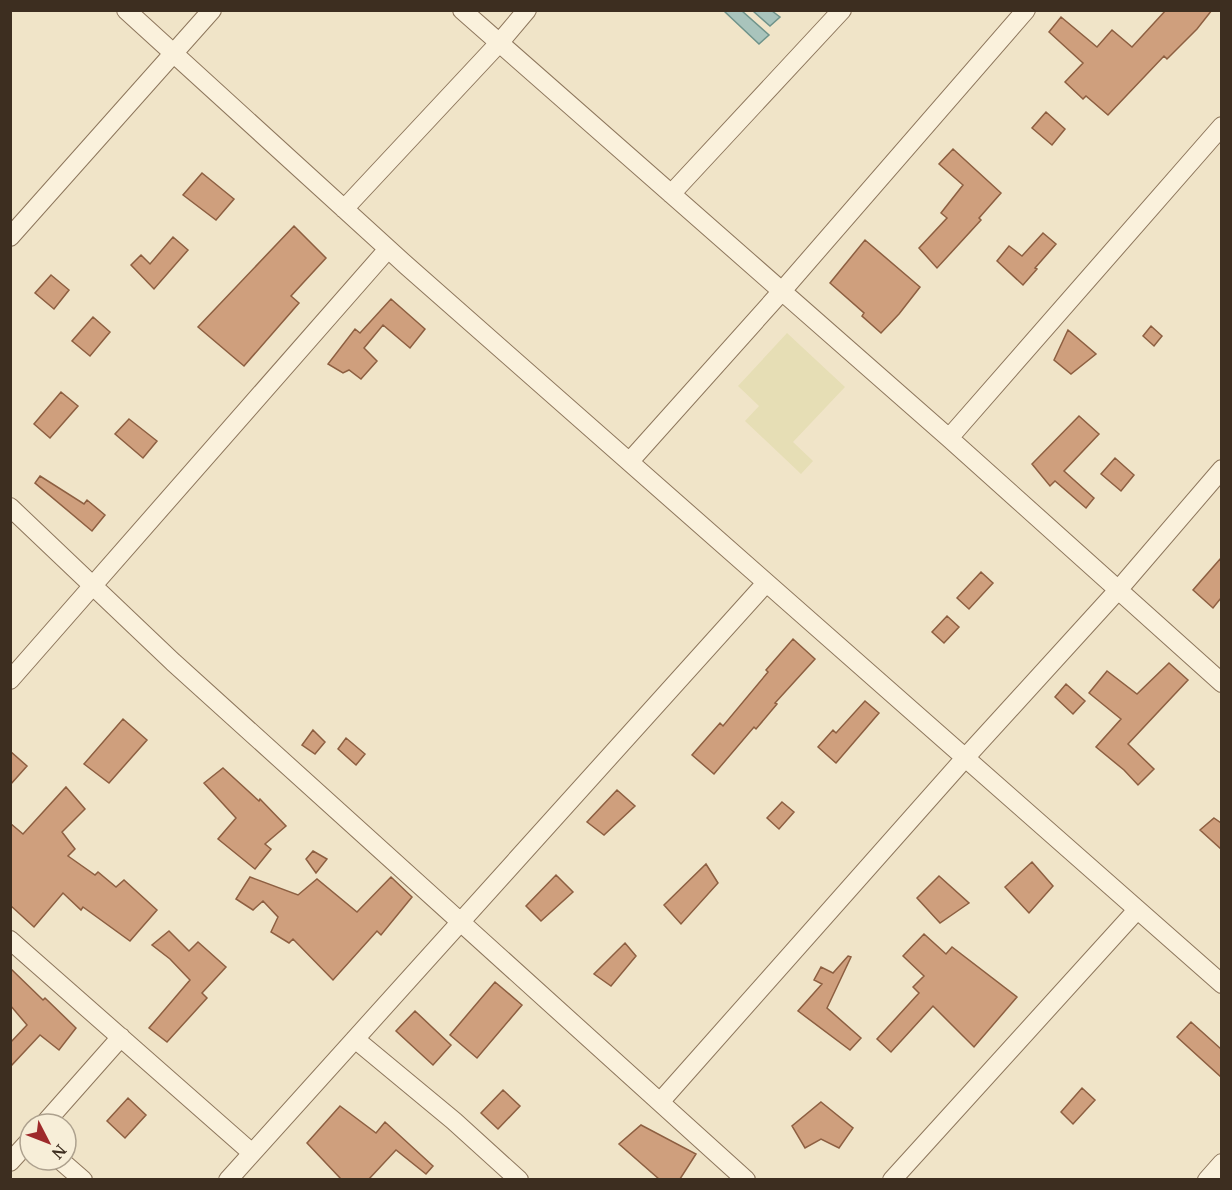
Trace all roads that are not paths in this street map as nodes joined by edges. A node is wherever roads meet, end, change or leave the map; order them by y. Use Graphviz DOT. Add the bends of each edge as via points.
graph roads {
  1 [pos="126,10"];
  2 [pos="212,10"];
  3 [pos="462,10"];
  4 [pos="528,10"];
  5 [pos="842,10"];
  6 [pos="1026,10"];
  7 [pos="500,42"];
  8 [pos="174,54"];
  9 [pos="1221,126"];
  10 [pos="671,194"];
  11 [pos="344,209"];
  12 [pos="10,237"];
  13 [pos="388,249"];
  14 [pos="782,291"];
  15 [pos="949,438"];
  16 [pos="630,461"];
  17 [pos="1221,469"];
  18 [pos="10,507"];
  19 [pos="766,582"];
  20 [pos="94,587"];
  21 [pos="1119,589"];
  22 [pos="10,680"];
  23 [pos="1221,683"];
  24 [pos="965,758"];
  25 [pos="1137,910"];
  26 [pos="461,922"];
  27 [pos="10,940"];
  28 [pos="1221,984"];
  29 [pos="121,1037"];
  30 [pos="356,1039"];
  31 [pos="660,1102"];
  32 [pos="55,1112"];
  33 [pos="252,1153"];
  34 [pos="1221,1163"];
  35 [pos="228,1179"];
  36 [pos="519,1179"];
  37 [pos="746,1179"];
  38 [pos="892,1179"];
  39 [pos="1207,1179"];
  1 -- 8 [label="street"];
  2 -- 8 [label="street"];
  3 -- 7 [label="street"];
  4 -- 7 [label="street"];
  5 -- 10 [label="street"];
  6 -- 14 [label="street"];
  7 -- 10 [label="street"];
  7 -- 11 [label="street"];
  8 -- 11 [label="street"];
  8 -- 12 [label="street"];
  9 -- 15 [label="street"];
  10 -- 14 [label="street"];
  11 -- 13 [label="street"];
  13 -- 16 [label="street"];
  13 -- 20 [label="street"];
  14 -- 15 [label="street"];
  14 -- 16 [label="street"];
  15 -- 21 [label="street"];
  16 -- 19 [label="street"];
  17 -- 21 [label="street"];
  18 -- 20 [label="street"];
  19 -- 24 [label="street"];
  19 -- 26 [label="street"];
  20 -- 22 [label="street"];
  20 -- 26 [label="street"];
  21 -- 23 [label="street"];
  21 -- 24 [label="street"];
  24 -- 25 [label="street"];
  24 -- 31 [label="street"];
  25 -- 28 [label="street"];
  25 -- 38 [label="street"];
  26 -- 30 [label="street"];
  26 -- 31 [label="street"];
  27 -- 29 [label="street"];
  29 -- 32 [label="street"];
  29 -- 33 [label="street"];
  30 -- 33 [label="street"];
  30 -- 36 [label="street"];
  31 -- 37 [label="street"];
  33 -- 35 [label="street"];
  34 -- 39 [label="street"];
}
